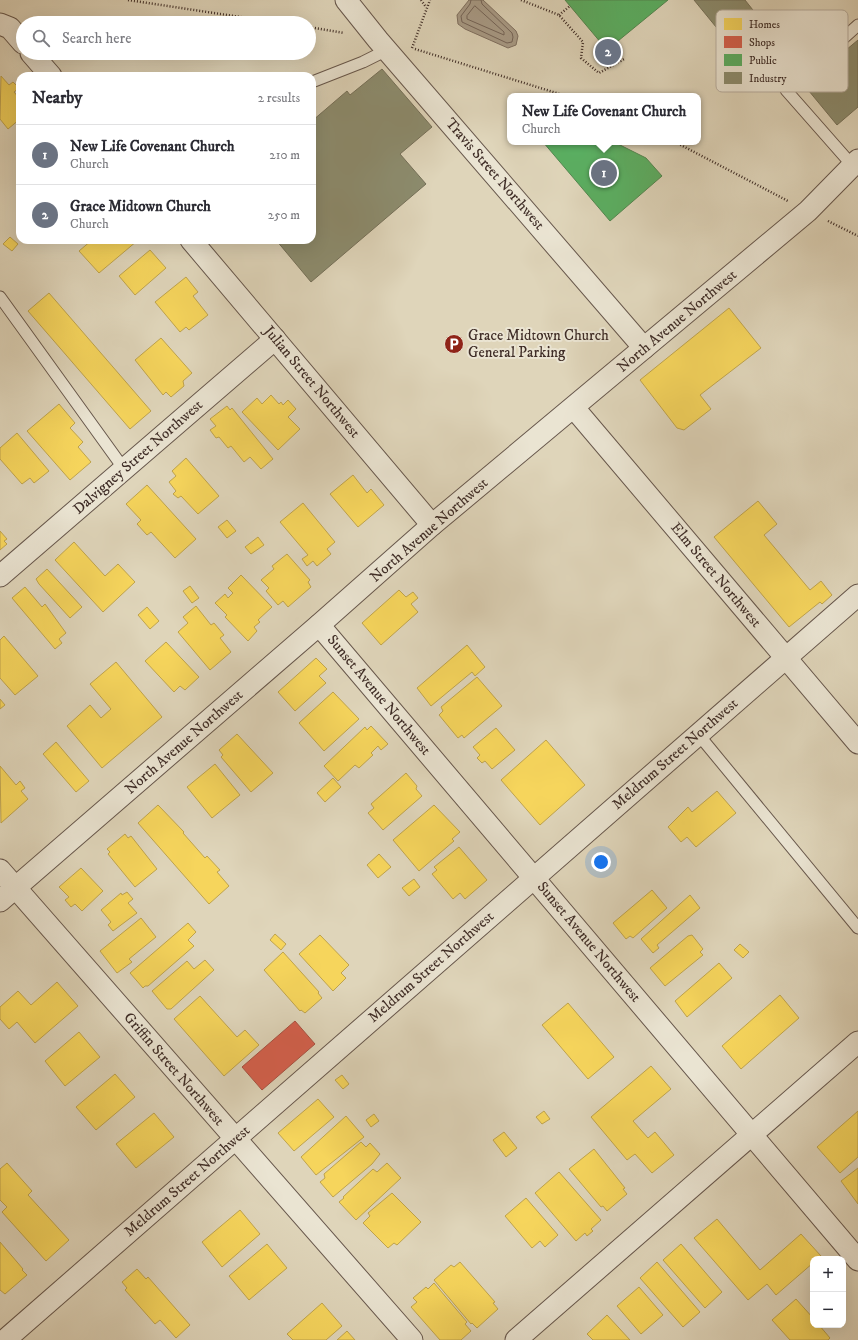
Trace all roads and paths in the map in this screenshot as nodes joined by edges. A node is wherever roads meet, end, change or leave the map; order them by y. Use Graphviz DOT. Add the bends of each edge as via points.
graph roads {
  1 [pos="128,0"];
  2 [pos="346,0"];
  3 [pos="421,0"];
  4 [pos="430,0"];
  5 [pos="521,0"];
  6 [pos="570,6"];
  7 [pos="426,7"];
  8 [pos="559,15"];
  9 [pos="234,16"];
  10 [pos="0,24"];
  11 [pos="858,25"];
  12 [pos="316,28"];
  13 [pos="351,34"];
  14 [pos="848,34"];
  15 [pos="16,35"];
  16 [pos="408,46"];
  17 [pos="412,48"];
  18 [pos="387,50"];
  19 [pos="624,59"];
  20 [pos="37,60"];
  21 [pos="48,72"];
  22 [pos="316,80"];
  23 [pos="788,92"];
  24 [pos="556,93"];
  25 [pos="682,145"];
  26 [pos="855,162"];
  27 [pos="794,204"];
  28 [pos="824,219"];
  29 [pos="858,236"];
  30 [pos="194,244"];
  31 [pos="0,297"];
  32 [pos="275,339"];
  33 [pos="644,348"];
  34 [pos="574,408"];
  35 [pos="124,469"];
  36 [pos="432,525"];
  37 [pos="0,576"];
  38 [pos="858,595"];
  39 [pos="319,625"];
  40 [pos="786,658"];
  41 [pos="698,734"];
  42 [pos="858,743"];
  43 [pos="0,870"];
  44 [pos="534,877"];
  45 [pos="16,887"];
  46 [pos="0,901"];
  47 [pos="858,928"];
  48 [pos="858,1042"];
  49 [pos="752,1134"];
  50 [pos="236,1139"];
  51 [pos="858,1260"];
  52 [pos="5,1340"];
  53 [pos="412,1340"];
  54 [pos="516,1340"];
  1 -- 9 [label="path"];
  2 -- 18 [label="street, Travis Street Northwest"];
  3 -- 7 [label="path"];
  4 -- 7 [label="path"];
  5 -- 8 [label="path"];
  6 -- 8 [label="path"];
  7 -- 17 [label="path"];
  8 -- 19 [label="path" via="583,42 581,58 598,74"];
  10 -- 15 [label="street" via="10,28"];
  11 -- 14 [label="lane"];
  12 -- 13 [label="path"];
  16 -- 17 [label="path"];
  17 -- 24 [label="path"];
  18 -- 22 [label="lane"];
  18 -- 33 [label="street, Travis Street Northwest"];
  20 -- 21 [label="street"];
  23 -- 26 [label="lane"];
  25 -- 27 [label="path"];
  26 -- 33 [label="street, North Avenue Northwest" via="808,211"];
  28 -- 29 [label="path"];
  30 -- 32 [label="street, Julian Street Northwest"];
  31 -- 35 [label="lane"];
  32 -- 35 [label="street, Dalvigney Street Northwest"];
  32 -- 36 [label="street, Julian Street Northwest"];
  33 -- 34 [label="street, North Avenue Northwest"];
  34 -- 36 [label="street, North Avenue Northwest"];
  34 -- 40 [label="street, Elm Street Northwest"];
  35 -- 37 [label="street, Dalvigney Street Northwest"];
  36 -- 39 [label="street, North Avenue Northwest"];
  38 -- 40 [label="street, Meldrum Street Northwest"];
  39 -- 44 [label="street, Sunset Avenue Northwest"];
  39 -- 45 [label="street, North Avenue Northwest"];
  40 -- 41 [label="street, Meldrum Street Northwest"];
  40 -- 42 [label="street, Elm Street Northwest"];
  41 -- 44 [label="street, Meldrum Street Northwest"];
  41 -- 47 [label="lane"];
  43 -- 45 [label="street, Griffin Street Northwest"];
  44 -- 49 [label="street, Sunset Avenue Northwest"];
  44 -- 50 [label="street, Meldrum Street Northwest"];
  45 -- 46 [label="street, North Avenue Northwest"];
  45 -- 50 [label="street, Griffin Street Northwest"];
  48 -- 49 [label="street"];
  49 -- 51 [label="street, Sunset Avenue Northwest"];
  49 -- 54 [label="street"];
  50 -- 52 [label="street, Meldrum Street Northwest"];
  50 -- 53 [label="street, Griffin Street Northwest"];
}
